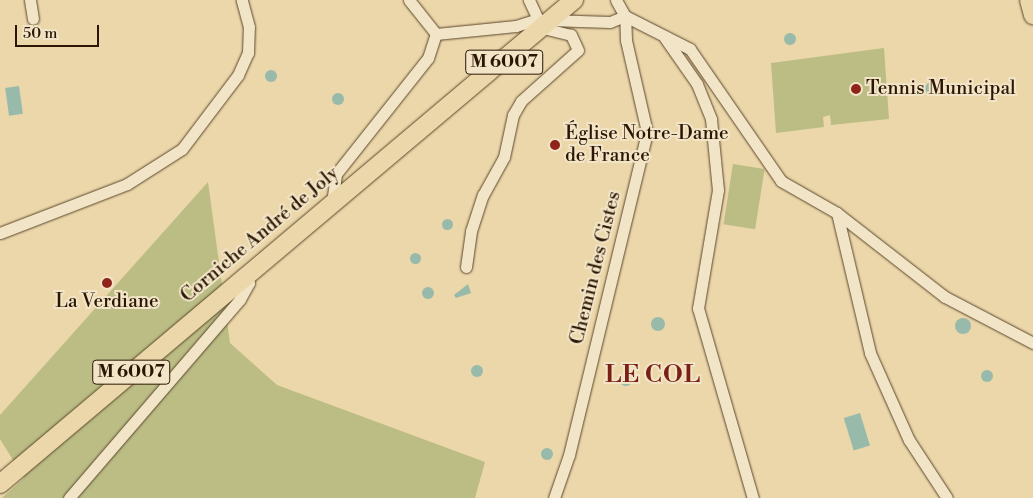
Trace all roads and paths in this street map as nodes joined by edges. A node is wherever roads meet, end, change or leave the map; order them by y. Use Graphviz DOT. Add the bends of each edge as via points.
graph roads {
  1 [pos="30,0"];
  2 [pos="242,0"];
  3 [pos="409,0"];
  4 [pos="528,0"];
  5 [pos="574,0"];
  6 [pos="616,0"];
  7 [pos="1029,0"];
  8 [pos="1033,15"];
  9 [pos="625,16"];
  10 [pos="33,19"];
  11 [pos="541,23"];
  12 [pos="436,34"];
  13 [pos="665,38"];
  14 [pos="346,164"];
  15 [pos="356,183"];
  16 [pos="332,203"];
  17 [pos="837,214"];
  18 [pos="0,232"];
  19 [pos="466,268"];
  20 [pos="247,272"];
  21 [pos="1033,343"];
  22 [pos="0,484"];
  23 [pos="69,498"];
  24 [pos="554,498"];
  25 [pos="753,498"];
  26 [pos="947,498"];
  1 -- 10 [label="street"];
  2 -- 18 [label="street" via="250,39 243,65 182,148 155,169"];
  3 -- 12 [label="street"];
  4 -- 11 [label="street"];
  5 -- 11 [label="main road, M 6007"];
  6 -- 9 [label="street"];
  7 -- 8 [label="main road"];
  9 -- 11 [label="street" via="610,22"];
  9 -- 13 [label="street"];
  9 -- 24 [label="street, Chemin des Cistes" via="626,40 647,132 570,455"];
  11 -- 12 [label="street"];
  11 -- 15 [label="main road, Corniche André de Joly / M 6007"];
  11 -- 19 [label="street" via="571,35 578,50 521,102 513,116 504,157 483,195 471,231"];
  12 -- 14 [label="street" via="428,58"];
  13 -- 17 [label="street" via="682,42 704,65 781,181"];
  13 -- 25 [label="street" via="697,84 711,119 718,190 698,308"];
  14 -- 15 [label="street"];
  14 -- 16 [label="street" via="333,180"];
  15 -- 16 [label="main road, Corniche André de Joly / M 6007"];
  16 -- 20 [label="main road, Corniche André de Joly / M 6007"];
  17 -- 21 [label="street" via="945,297"];
  17 -- 26 [label="street" via="870,353 909,440"];
  20 -- 22 [label="main road, Corniche André de Joly / M 6007"];
  20 -- 23 [label="street" via="249,282 240,299"];
}
